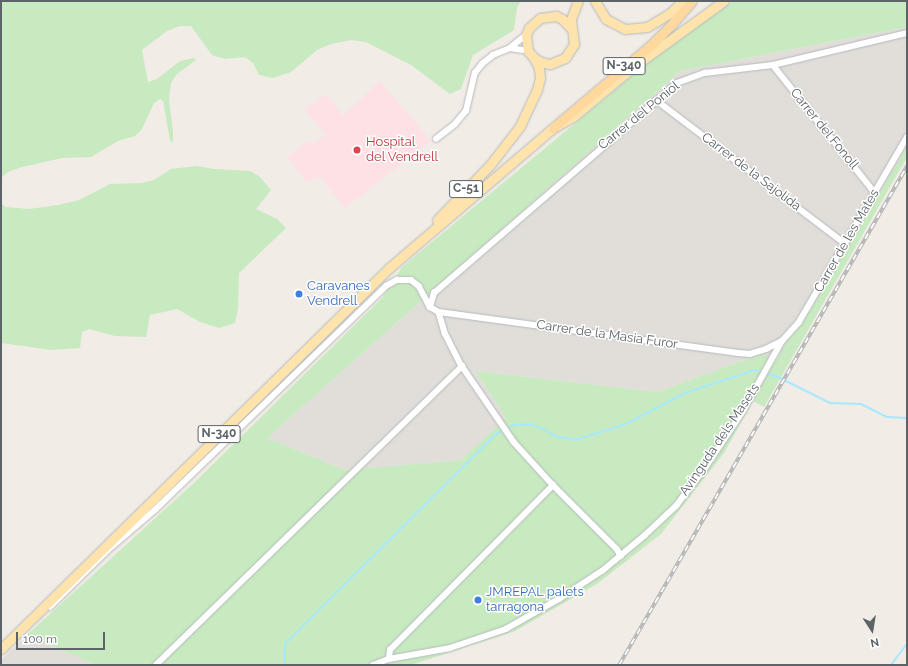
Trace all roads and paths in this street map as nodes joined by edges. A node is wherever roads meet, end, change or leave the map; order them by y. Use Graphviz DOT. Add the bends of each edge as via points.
graph roads {
  1 [pos="572,1"];
  2 [pos="578,1"];
  3 [pos="595,1"];
  4 [pos="683,1"];
  5 [pos="692,1"];
  6 [pos="724,1"];
  7 [pos="556,16"];
  8 [pos="571,28"];
  9 [pos="907,33"];
  10 [pos="526,35"];
  11 [pos="510,48"];
  12 [pos="531,54"];
  13 [pos="773,66"];
  14 [pos="656,100"];
  15 [pos="553,128"];
  16 [pos="907,137"];
  17 [pos="436,139"];
  18 [pos="875,193"];
  19 [pos="426,236"];
  20 [pos="846,244"];
  21 [pos="430,307"];
  22 [pos="439,312"];
  23 [pos="782,341"];
  24 [pos="462,366"];
  25 [pos="553,485"];
  26 [pos="621,556"];
  27 [pos="15,635"];
  28 [pos="1,649"];
  29 [pos="389,659"];
  30 [pos="156,665"];
  31 [pos="373,665"];
  1 -- 7 [label="main road" via="569,10"];
  2 -- 8 [label="main road" via="573,12"];
  3 -- 4 [label="main road" via="606,19 625,29 647,27 669,14"];
  5 -- 15 [label="highway, N-340" via="652,44"];
  6 -- 15 [label="main road" via="633,67 574,116"];
  7 -- 8 [label="main road"];
  7 -- 10 [label="main road" via="548,16 534,22"];
  8 -- 12 [label="main road" via="574,44 565,58 550,64 541,62"];
  9 -- 13 [label="street, Carrer del Poniol"];
  10 -- 11 [label="street"];
  10 -- 12 [label="main road"];
  11 -- 12 [label="street"];
  11 -- 17 [label="street" via="492,55 475,73 466,111 456,124"];
  12 -- 19 [label="main road, C-51" via="539,68 537,90 520,126 508,143 436,220"];
  13 -- 14 [label="street, Carrer del Poniol" via="705,73 677,83"];
  13 -- 18 [label="street, Carrer del Fonoll"];
  14 -- 20 [label="street, Carrer de la Sajolida"];
  14 -- 21 [label="street, Carrer del Poniol" via="434,293"];
  15 -- 19 [label="main road, N-340"];
  16 -- 18 [label="street, Carrer de les Mates"];
  18 -- 20 [label="street, Carrer de les Mates"];
  19 -- 27 [label="main road, N-340" via="383,274"];
  20 -- 23 [label="street, Carrer de les Mates" via="799,322"];
  21 -- 22 [label="street, Carrer de la Masia Furor"];
  21 -- 27 [label="street" via="419,286 411,280 397,280 386,286 156,509 108,550 34,622"];
  22 -- 23 [label="street, Carrer de la Masia Furor" via="738,353 750,354"];
  22 -- 24 [label="street" via="445,333"];
  23 -- 26 [label="street, Avinguda dels Masets" via="743,411 705,468 676,506"];
  24 -- 25 [label="street" via="508,434"];
  24 -- 30 [label="street"];
  25 -- 26 [label="street"];
  25 -- 29 [label="street" via="390,650"];
  26 -- 29 [label="street, Avinguda dels Masets" via="559,599 506,629 450,648"];
  27 -- 28 [label="main road, N-340"];
  29 -- 31 [label="street, Avinguda dels Masets"];
}
